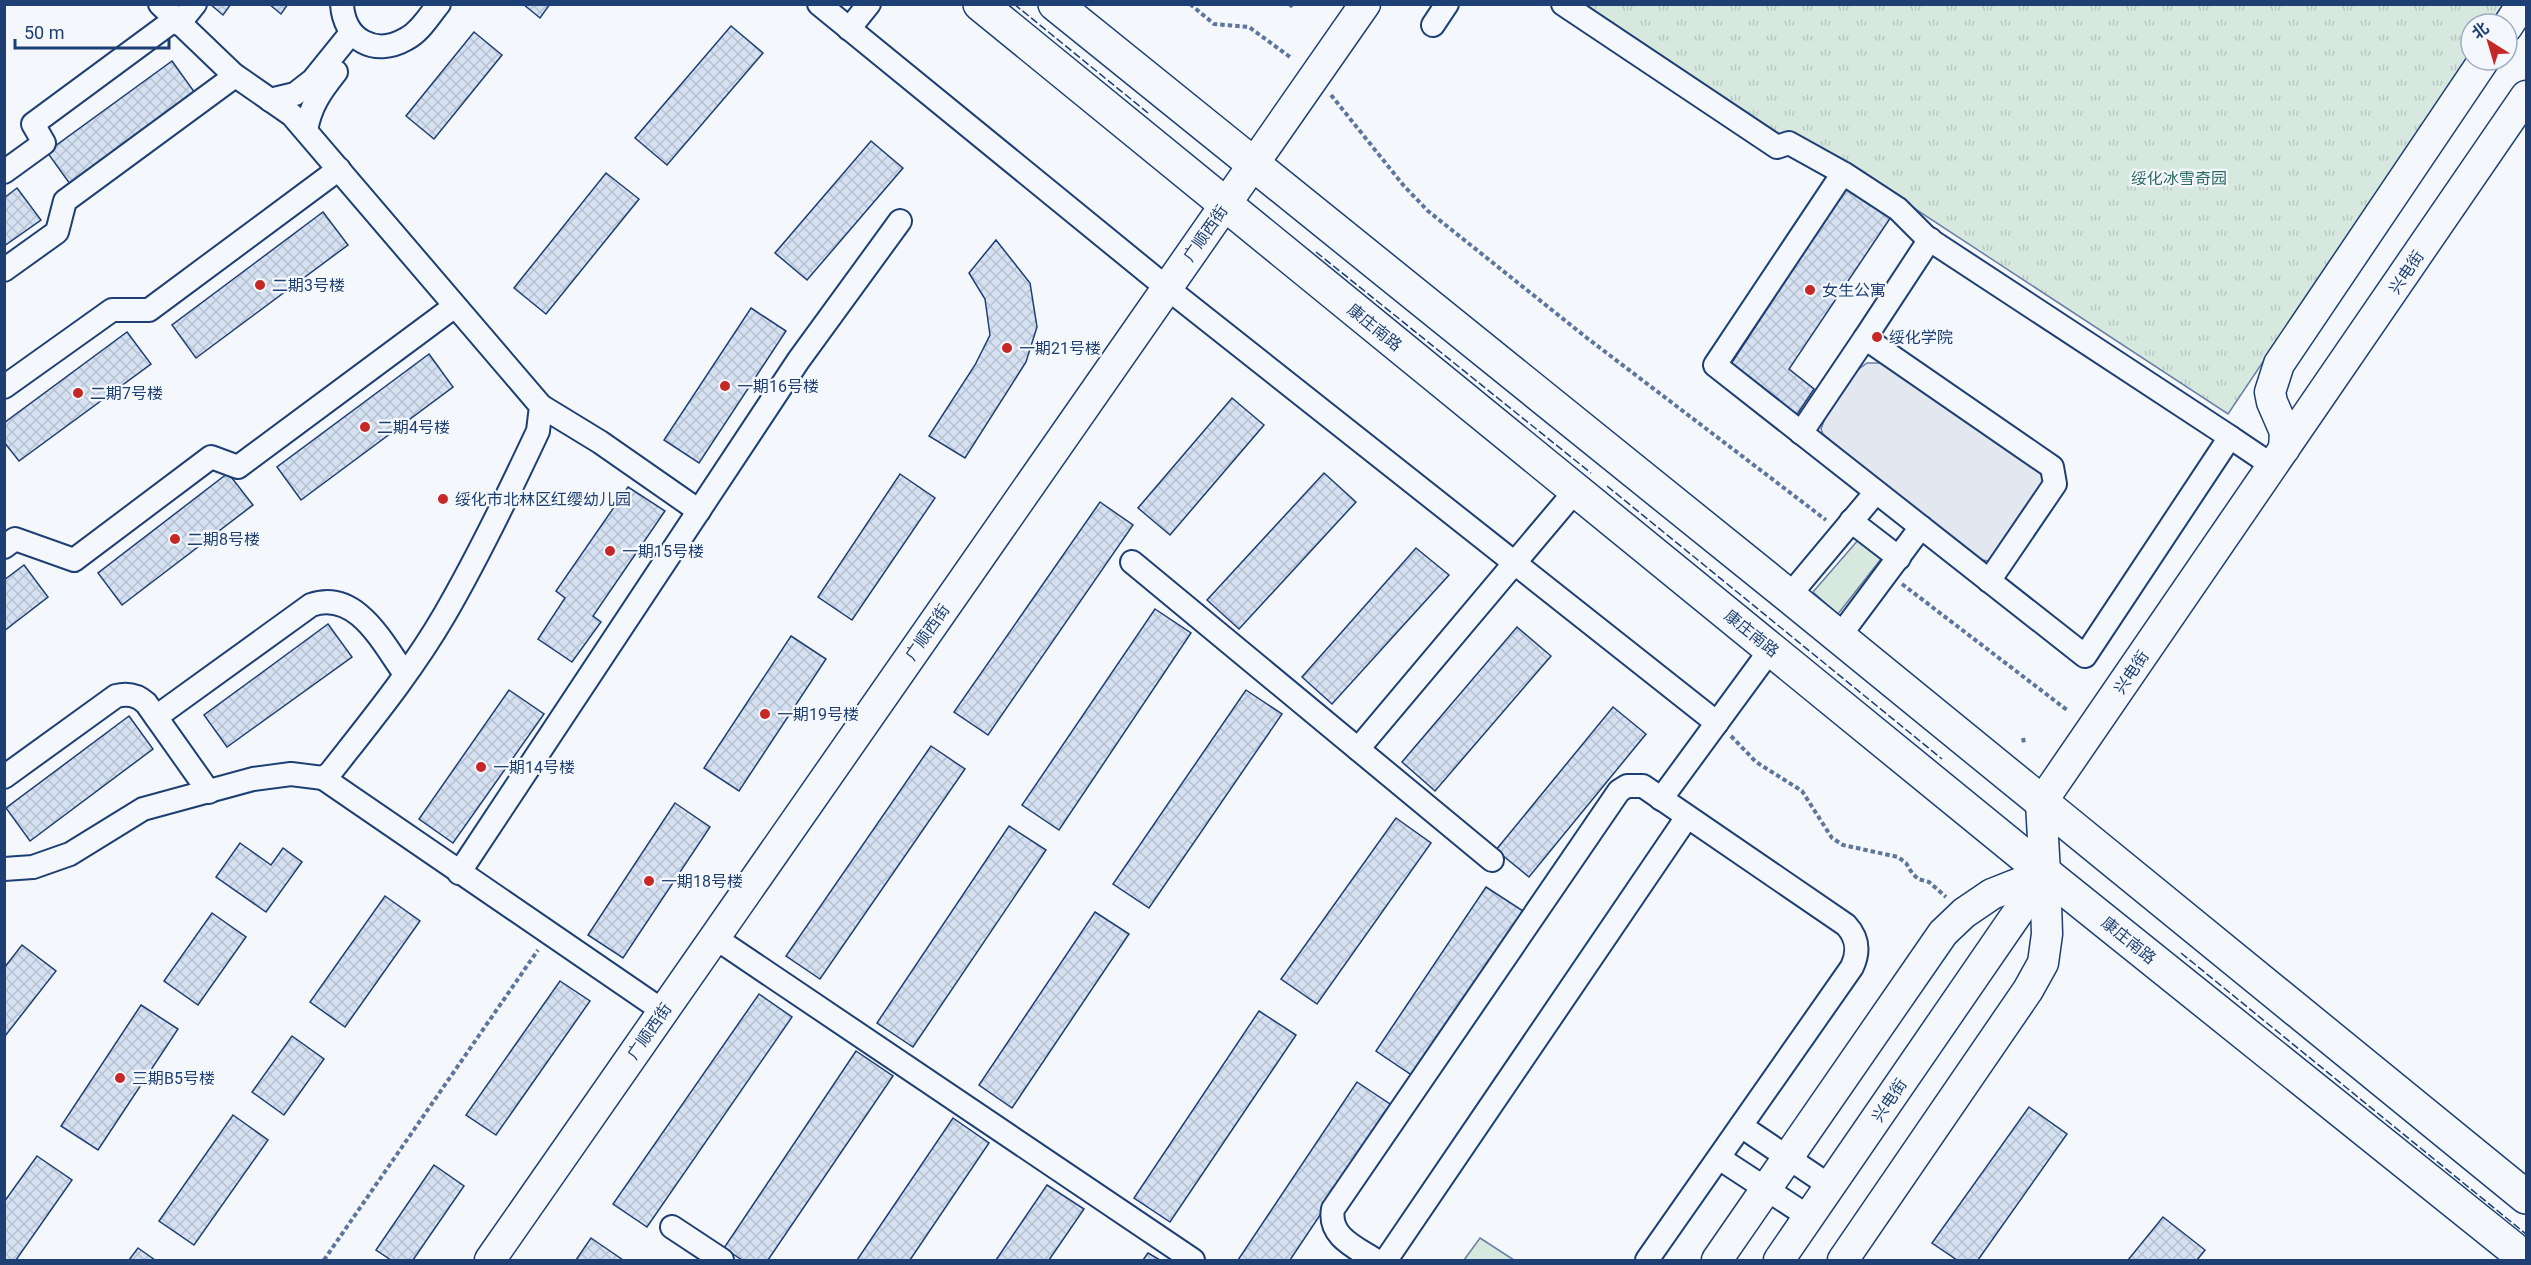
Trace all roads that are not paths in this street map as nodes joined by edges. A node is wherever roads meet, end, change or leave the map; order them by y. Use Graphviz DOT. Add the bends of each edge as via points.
graph roads {
  1 [pos="195,4"];
  2 [pos="342,4"];
  3 [pos="439,4"];
  4 [pos="819,4"];
  5 [pos="869,4"];
  6 [pos="980,4"];
  7 [pos="1055,4"];
  8 [pos="1365,4"];
  9 [pos="1447,4"];
  10 [pos="1563,4"];
  11 [pos="170,13"];
  12 [pos="1433,25"];
  13 [pos="849,29"];
  14 [pos="356,37"];
  15 [pos="2476,72"];
  16 [pos="235,76"];
  17 [pos="2526,96"];
  18 [pos="270,100"];
  19 [pos="306,131"];
  20 [pos="1252,165"];
  21 [pos="339,169"];
  22 [pos="4,172"];
  23 [pos="1843,174"];
  24 [pos="1225,204"];
  25 [pos="900,221"];
  26 [pos="1930,239"];
  27 [pos="4,270"];
  28 [pos="1167,288"];
  29 [pos="454,306"];
  30 [pos="1865,338"];
  31 [pos="4,387"];
  32 [pos="541,406"];
  33 [pos="1801,433"];
  34 [pos="2230,437"];
  35 [pos="2278,458"];
  36 [pos="1576,490"];
  37 [pos="1876,492"];
  38 [pos="699,511"];
  39 [pos="1847,526"];
  40 [pos="1922,527"];
  41 [pos="4,547"];
  42 [pos="1132,562"];
  43 [pos="1514,563"];
  44 [pos="1893,565"];
  45 [pos="1989,580"];
  46 [pos="1789,596"];
  47 [pos="1839,637"];
  48 [pos="1771,649"];
  49 [pos="405,674"];
  50 [pos="156,717"];
  51 [pos="1717,723"];
  52 [pos="1358,749"];
  53 [pos="4,777"];
  54 [pos="322,778"];
  55 [pos="209,792"];
  56 [pos="1661,799"];
  57 [pos="2041,803"];
  58 [pos="1687,817"];
  59 [pos="1491,860"];
  60 [pos="4,869"];
  61 [pos="459,873"];
  62 [pos="2045,873"];
  63 [pos="714,937"];
  64 [pos="663,1011"];
  65 [pos="1741,1126"];
  66 [pos="1719,1158"];
  67 [pos="1788,1158"];
  68 [pos="1830,1186"];
  69 [pos="1766,1189"];
  70 [pos="2526,1197"];
  71 [pos="1809,1217"];
  72 [pos="672,1227"];
  73 [pos="2526,1259"];
  74 [pos="490,1260"];
  75 [pos="722,1260"];
  76 [pos="1193,1260"];
  77 [pos="1375,1260"];
  78 [pos="1386,1260"];
  79 [pos="1647,1260"];
  80 [pos="1717,1260"];
  81 [pos="1779,1260"];
  82 [pos="1843,1260"];
  1 -- 11 [label="street"];
  2 -- 14 [label="street" via="346,26"];
  3 -- 14 [label="street" via="418,30 393,45 378,46"];
  4 -- 13 [label="street"];
  5 -- 13 [label="street"];
  6 -- 24 [label="highway, 康庄南路"];
  7 -- 20 [label="highway"];
  8 -- 20 [label="main road, 广顺西街"];
  9 -- 12 [label="street"];
  10 -- 23 [label="street" via="1777,147 1789,143"];
  11 -- 16 [label="street"];
  11 -- 22 [label="street" via="33,124 44,142"];
  13 -- 28 [label="street"];
  14 -- 18 [label="street" via="295,94"];
  14 -- 19 [label="street" via="318,95 309,112"];
  15 -- 35 [label="main road" via="2279,364 2270,392 2285,432"];
  16 -- 18 [label="street"];
  16 -- 27 [label="street" via="65,201 57,232"];
  17 -- 35 [label="main road, 兴电街"];
  18 -- 19 [label="street"];
  19 -- 21 [label="street"];
  20 -- 24 [label="main road, 广顺西街"];
  20 -- 46 [label="highway"];
  21 -- 29 [label="street"];
  21 -- 31 [label="street" via="148,310 112,310"];
  23 -- 26 [label="street" via="1898,208"];
  23 -- 33 [label="street" via="1715,365"];
  24 -- 28 [label="main road, 广顺西街"];
  24 -- 36 [label="highway, 康庄南路"];
  25 -- 38 [label="street" via="798,361"];
  26 -- 30 [label="street"];
  26 -- 34 [label="street"];
  28 -- 43 [label="street"];
  28 -- 63 [label="main road, 广顺西街"];
  29 -- 32 [label="street"];
  29 -- 41 [label="street" via="238,467 211,457 74,560 15,539"];
  30 -- 33 [label="street"];
  30 -- 45 [label="street" via="2052,467 2055,484"];
  32 -- 38 [label="street"];
  32 -- 49 [label="street" via="538,430 497,519 444,616"];
  33 -- 37 [label="street"];
  34 -- 35 [label="street"];
  34 -- 45 [label="street" via="2085,656"];
  35 -- 57 [label="main road, 兴电街"];
  36 -- 43 [label="street"];
  36 -- 48 [label="highway, 康庄南路"];
  37 -- 39 [label="street"];
  37 -- 40 [label="street"];
  38 -- 61 [label="street"];
  39 -- 44 [label="street"];
  39 -- 46 [label="street"];
  40 -- 44 [label="street"];
  40 -- 45 [label="street"];
  42 -- 52 [label="street"];
  43 -- 51 [label="street"];
  43 -- 52 [label="street"];
  44 -- 47 [label="street"];
  46 -- 47 [label="highway"];
  47 -- 57 [label="highway"];
  48 -- 51 [label="street"];
  48 -- 62 [label="highway, 康庄南路"];
  49 -- 50 [label="street" via="363,616 342,604 321,602 311,605"];
  49 -- 54 [label="street" via="330,773"];
  50 -- 53 [label="street" via="140,698 126,693 116,696"];
  50 -- 55 [label="street"];
  51 -- 56 [label="street"];
  52 -- 59 [label="street"];
  54 -- 55 [label="street" via="291,774 253,779"];
  54 -- 61 [label="street"];
  55 -- 60 [label="street" via="143,809 70,854 33,867"];
  56 -- 58 [label="street"];
  56 -- 77 [label="street" via="1643,786 1627,786 1619,791 1333,1209 1334,1230"];
  57 -- 62 [label="main road"];
  57 -- 70 [label="highway"];
  58 -- 65 [label="street" via="1846,925 1855,938 1856,958 1852,967"];
  58 -- 78 [label="street"];
  61 -- 64 [label="street"];
  62 -- 67 [label="main road" via="1992,894 1943,933"];
  62 -- 68 [label="main road, 兴电街"];
  62 -- 73 [label="highway, 康庄南路"];
  62 -- 82 [label="main road" via="2047,934 2043,963"];
  63 -- 64 [label="main road, 广顺西街"];
  63 -- 76 [label="street"];
  64 -- 74 [label="main road, 广顺西街"];
  65 -- 66 [label="street"];
  65 -- 67 [label="street"];
  66 -- 69 [label="street"];
  66 -- 79 [label="street"];
  67 -- 68 [label="street"];
  67 -- 69 [label="main road"];
  68 -- 71 [label="main road, 兴电街"];
  69 -- 71 [label="street"];
  69 -- 80 [label="main road"];
  71 -- 81 [label="main road, 兴电街"];
  72 -- 75 [label="street"];
}
